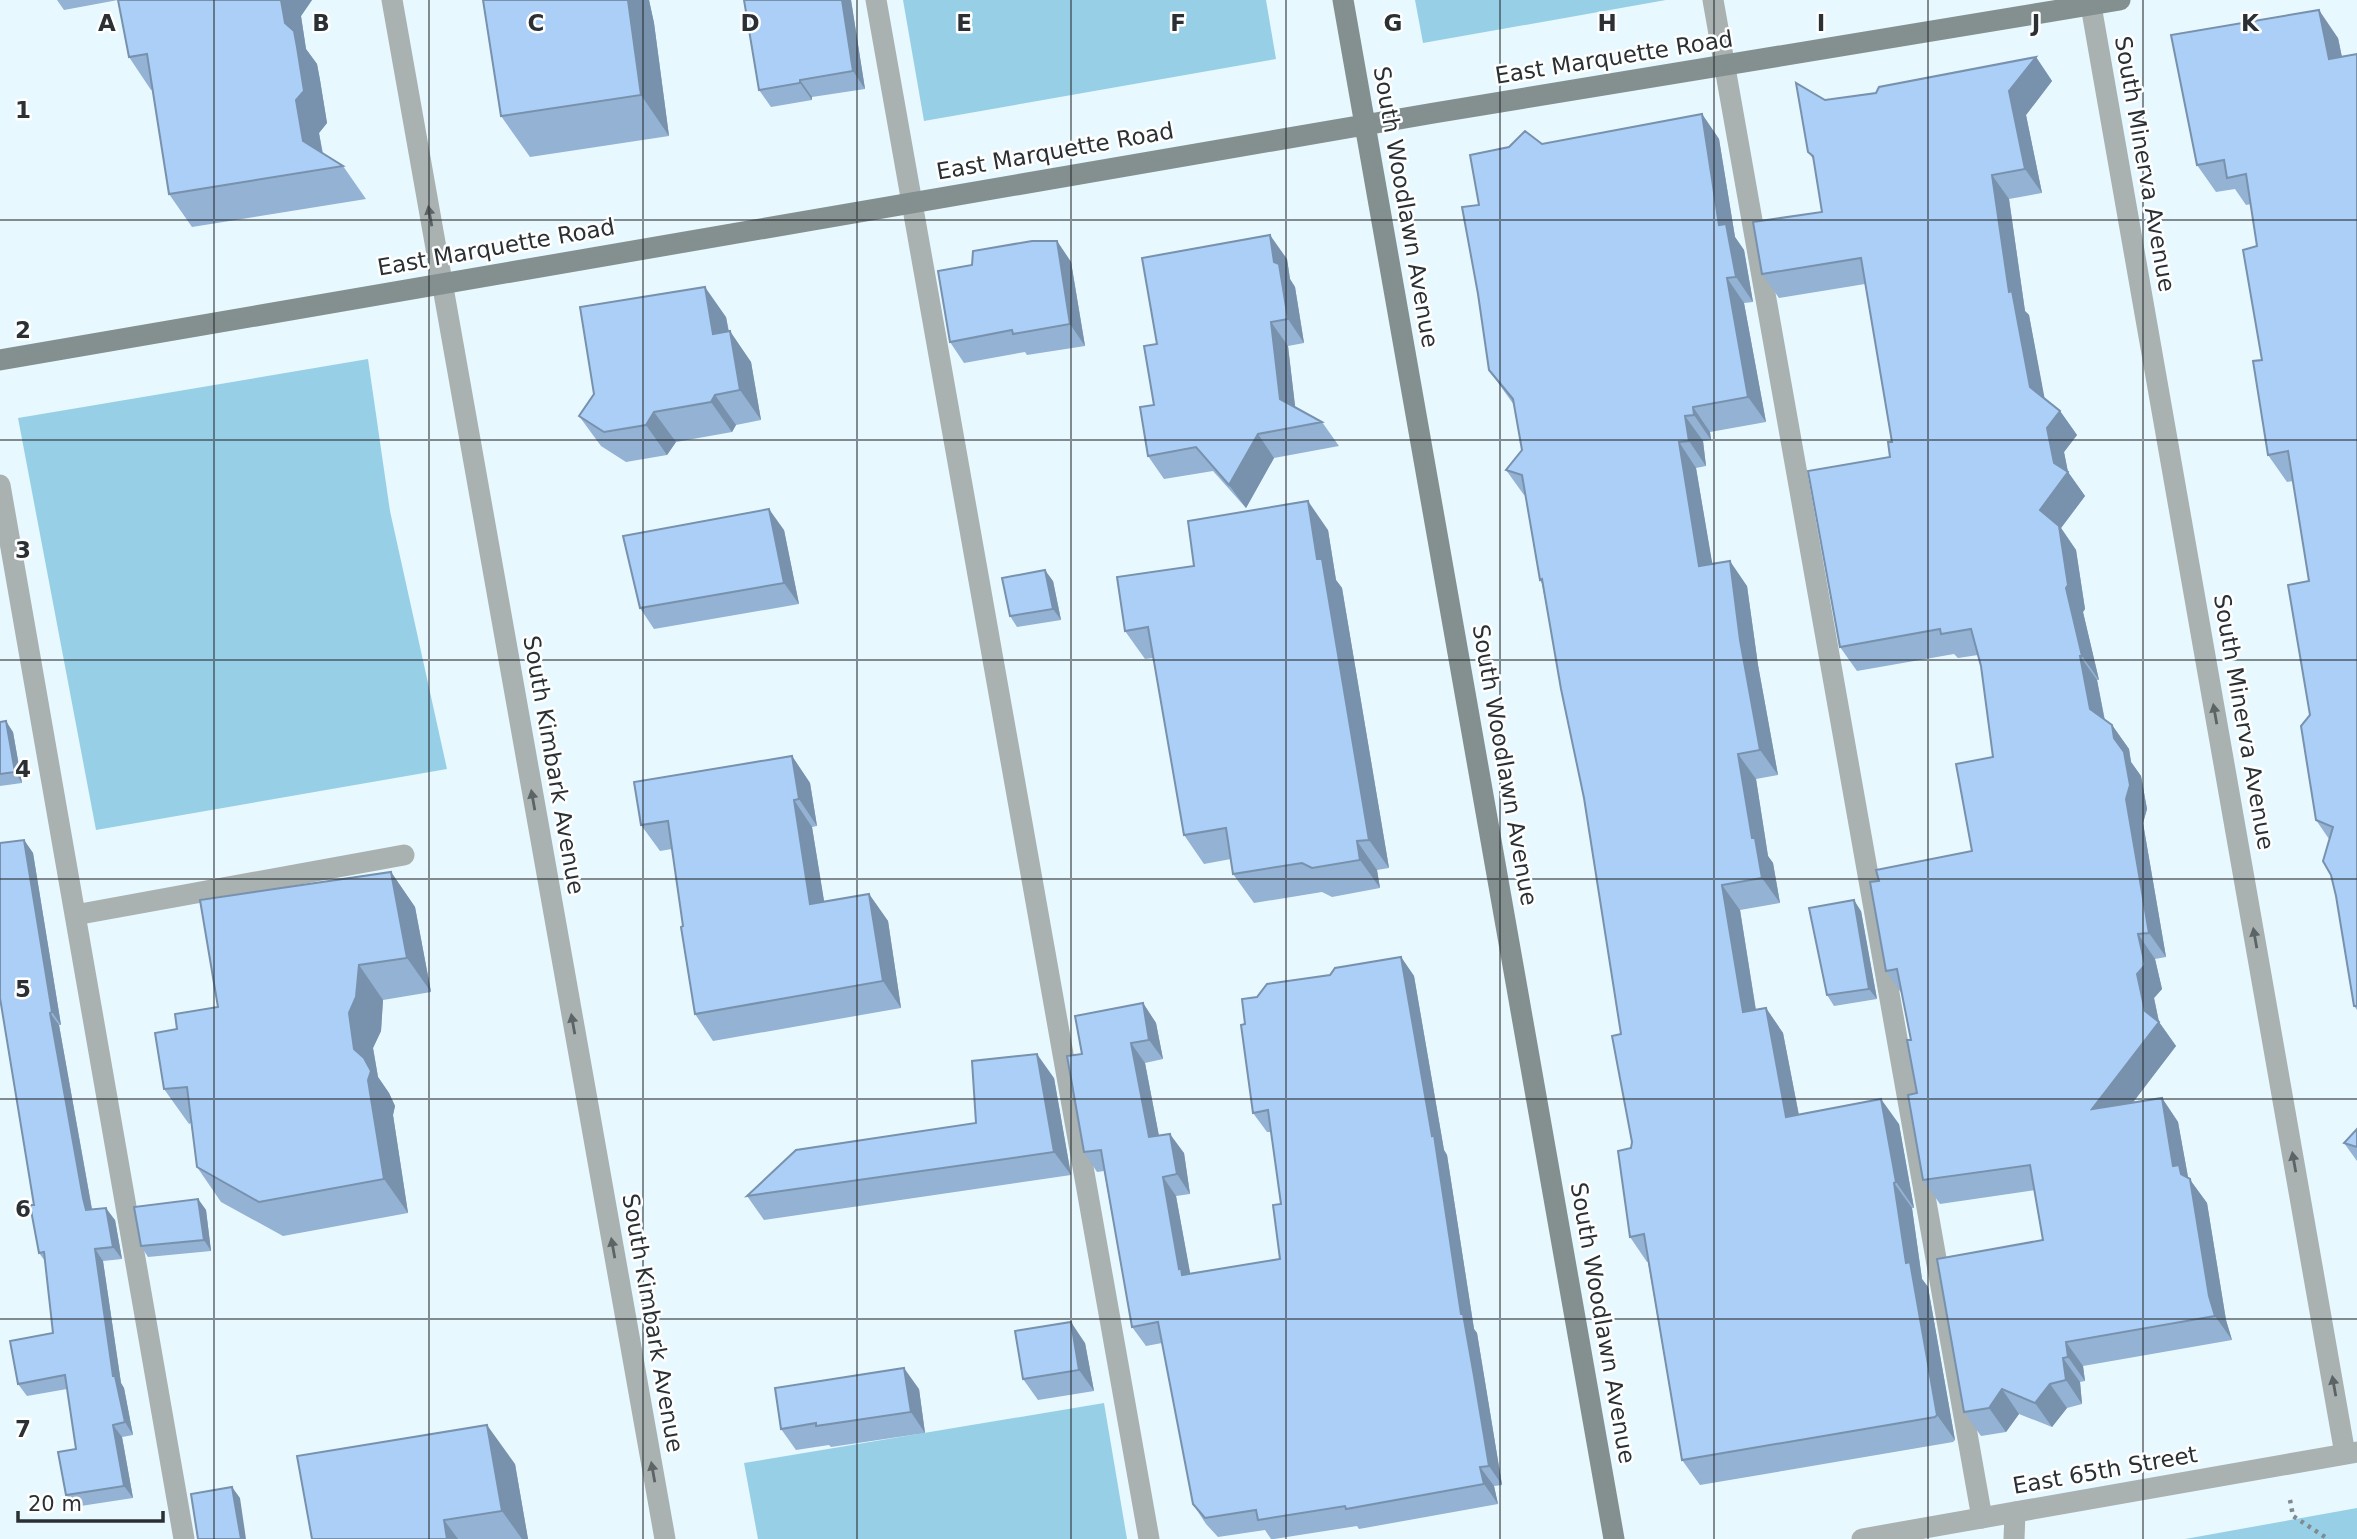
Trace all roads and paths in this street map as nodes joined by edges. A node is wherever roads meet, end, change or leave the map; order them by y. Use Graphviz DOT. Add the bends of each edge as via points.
graph roads {
  1 [pos="392,0"];
  2 [pos="876,0"];
  3 [pos="1343,0"];
  4 [pos="1713,0"];
  5 [pos="2120,0"];
  6 [pos="2090,2"];
  7 [pos="1724,65"];
  8 [pos="1365,125"];
  9 [pos="911,202"];
  10 [pos="441,283"];
  11 [pos="0,360"];
  12 [pos="0,485"];
  13 [pos="404,855"];
  14 [pos="75,915"];
  15 [pos="2351,1452"];
  16 [pos="2288,1490"];
  17 [pos="2015,1512"];
  18 [pos="1982,1518"];
  19 [pos="184,1539"];
  20 [pos="665,1539"];
  21 [pos="1149,1539"];
  22 [pos="1615,1539"];
  23 [pos="1862,1539"];
  24 [pos="2014,1539"];
  25 [pos="2329,1539"];
  10 -- 1 [label="street, South Kimbark Avenue, one-way"];
  2 -- 9 [label="street"];
  3 -- 8 [label="street, South Woodlawn Avenue"];
  4 -- 7 [label="street"];
  5 -- 6 [label="street, East Marquette Road"];
  6 -- 7 [label="street, East Marquette Road"];
  15 -- 6 [label="street, South Minerva Avenue, one-way"];
  7 -- 8 [label="street, East Marquette Road"];
  7 -- 18 [label="street"];
  8 -- 9 [label="street, East Marquette Road"];
  8 -- 22 [label="street, South Woodlawn Avenue"];
  9 -- 10 [label="street, East Marquette Road"];
  9 -- 21 [label="street"];
  10 -- 11 [label="street, East Marquette Road"];
  20 -- 10 [label="street, South Kimbark Avenue, one-way"];
  12 -- 14 [label="street"];
  13 -- 14 [label="street"];
  14 -- 19 [label="street"];
  15 -- 17 [label="street, East 65th Street"];
  16 -- 25 [label="path" via="2293,1516"];
  17 -- 18 [label="street, East 65th Street"];
  17 -- 24 [label="street"];
  18 -- 23 [label="street, East 65th Street"];
}
